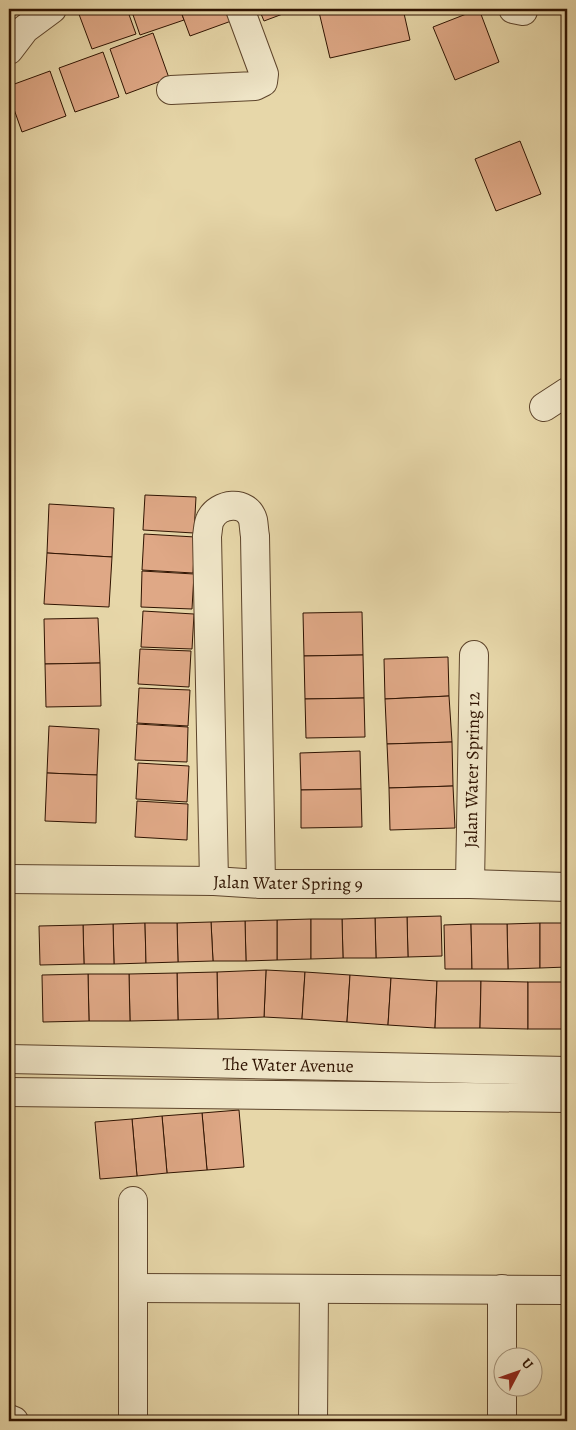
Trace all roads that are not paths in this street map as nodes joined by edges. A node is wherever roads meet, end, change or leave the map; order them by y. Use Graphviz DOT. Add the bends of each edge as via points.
graph roads {
  1 [pos="52,9"];
  2 [pos="240,9"];
  3 [pos="9,50"];
  4 [pos="172,90"];
  5 [pos="567,392"];
  6 [pos="544,407"];
  7 [pos="474,655"];
  8 [pos="9,879"];
  9 [pos="214,882"];
  10 [pos="261,884"];
  11 [pos="470,884"];
  12 [pos="567,886"];
  13 [pos="9,1059"];
  14 [pos="567,1071"];
  15 [pos="9,1092"];
  16 [pos="567,1098"];
  17 [pos="133,1201"];
  18 [pos="133,1288"];
  19 [pos="314,1289"];
  20 [pos="502,1290"];
  21 [pos="567,1290"];
  22 [pos="9,1419"];
  23 [pos="14,1421"];
  24 [pos="133,1421"];
  25 [pos="313,1421"];
  26 [pos="502,1421"];
  1 -- 3 [label="street" via="25,29"];
  2 -- 4 [label="street" via="264,74 263,82 255,86"];
  5 -- 6 [label="street"];
  7 -- 11 [label="street, Jalan Water Spring 12"];
  8 -- 9 [label="street, Jalan Water Spring 9"];
  9 -- 10 [label="street, Jalan Water Spring 9"];
  9 -- 10 [label="street" via="207,536 209,521 216,512 224,506 234,505 246,509 253,519 255,536"];
  10 -- 11 [label="street, Jalan Water Spring 9"];
  11 -- 12 [label="street, Jalan Water Spring 9"];
  13 -- 14 [label="street, The Water Avenue"];
  15 -- 16 [label="street, The Water Avenue"];
  17 -- 18 [label="street"];
  18 -- 19 [label="street"];
  18 -- 24 [label="street"];
  19 -- 20 [label="street"];
  19 -- 25 [label="street"];
  20 -- 21 [label="street"];
  20 -- 26 [label="street"];
  22 -- 23 [label="street"];
}
